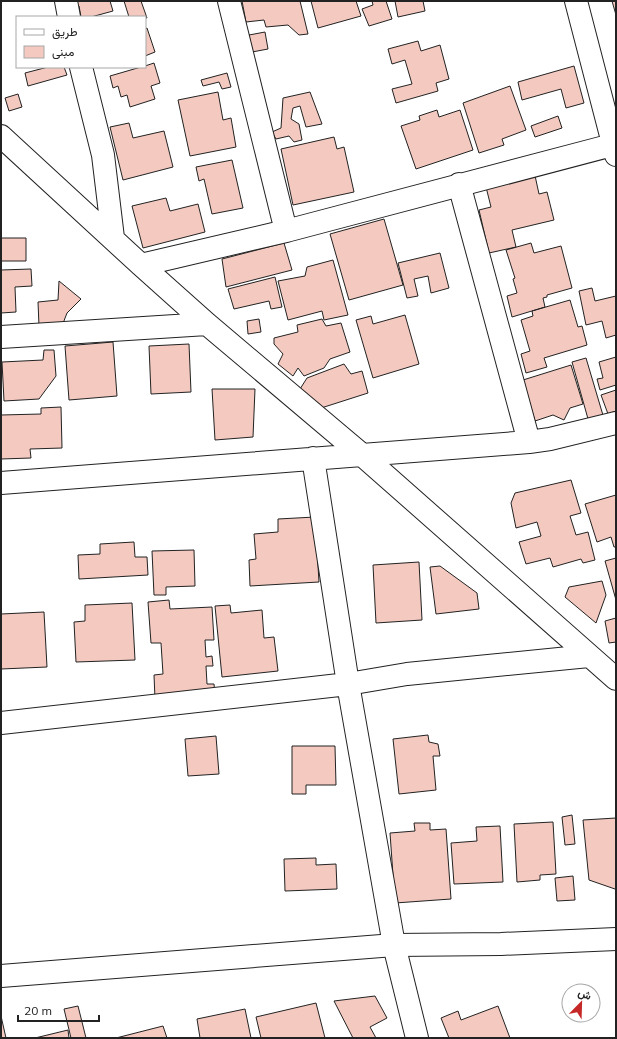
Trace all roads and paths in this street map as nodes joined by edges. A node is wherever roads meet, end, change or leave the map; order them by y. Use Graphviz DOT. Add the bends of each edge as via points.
graph roads {
  1 [pos="66,1"];
  2 [pos="228,1"];
  3 [pos="576,1"];
  4 [pos="69,16"];
  5 [pos="81,68"];
  6 [pos="1,136"];
  7 [pos="615,148"];
  8 [pos="11,158"];
  9 [pos="459,184"];
  10 [pos="286,231"];
  11 [pos="113,238"];
  12 [pos="141,265"];
  13 [pos="207,324"];
  14 [pos="1,337"];
  15 [pos="616,423"];
  16 [pos="529,442"];
  17 [pos="361,454"];
  18 [pos="313,458"];
  19 [pos="1,484"];
  20 [pos="589,656"];
  21 [pos="616,679"];
  22 [pos="348,684"];
  23 [pos="1,723"];
  24 [pos="616,939"];
  25 [pos="394,946"];
  26 [pos="1,976"];
  27 [pos="417,1038"];
  1 -- 4 [label="street"];
  2 -- 10 [label="street"];
  3 -- 7 [label="street"];
  5 -- 11 [label="street" via="103,155"];
  6 -- 8 [label="street"];
  7 -- 9 [label="street"];
  8 -- 11 [label="street"];
  9 -- 10 [label="street"];
  9 -- 16 [label="street"];
  10 -- 12 [label="street"];
  11 -- 12 [label="street"];
  12 -- 13 [label="street"];
  13 -- 14 [label="street"];
  13 -- 17 [label="street"];
  15 -- 16 [label="street"];
  16 -- 17 [label="street"];
  17 -- 18 [label="street"];
  17 -- 20 [label="street"];
  18 -- 19 [label="street"];
  18 -- 22 [label="street"];
  20 -- 21 [label="street"];
  20 -- 22 [label="street" via="406,674"];
  22 -- 23 [label="street"];
  22 -- 25 [label="street"];
  24 -- 25 [label="street"];
  25 -- 26 [label="street"];
  25 -- 27 [label="street"];
}
